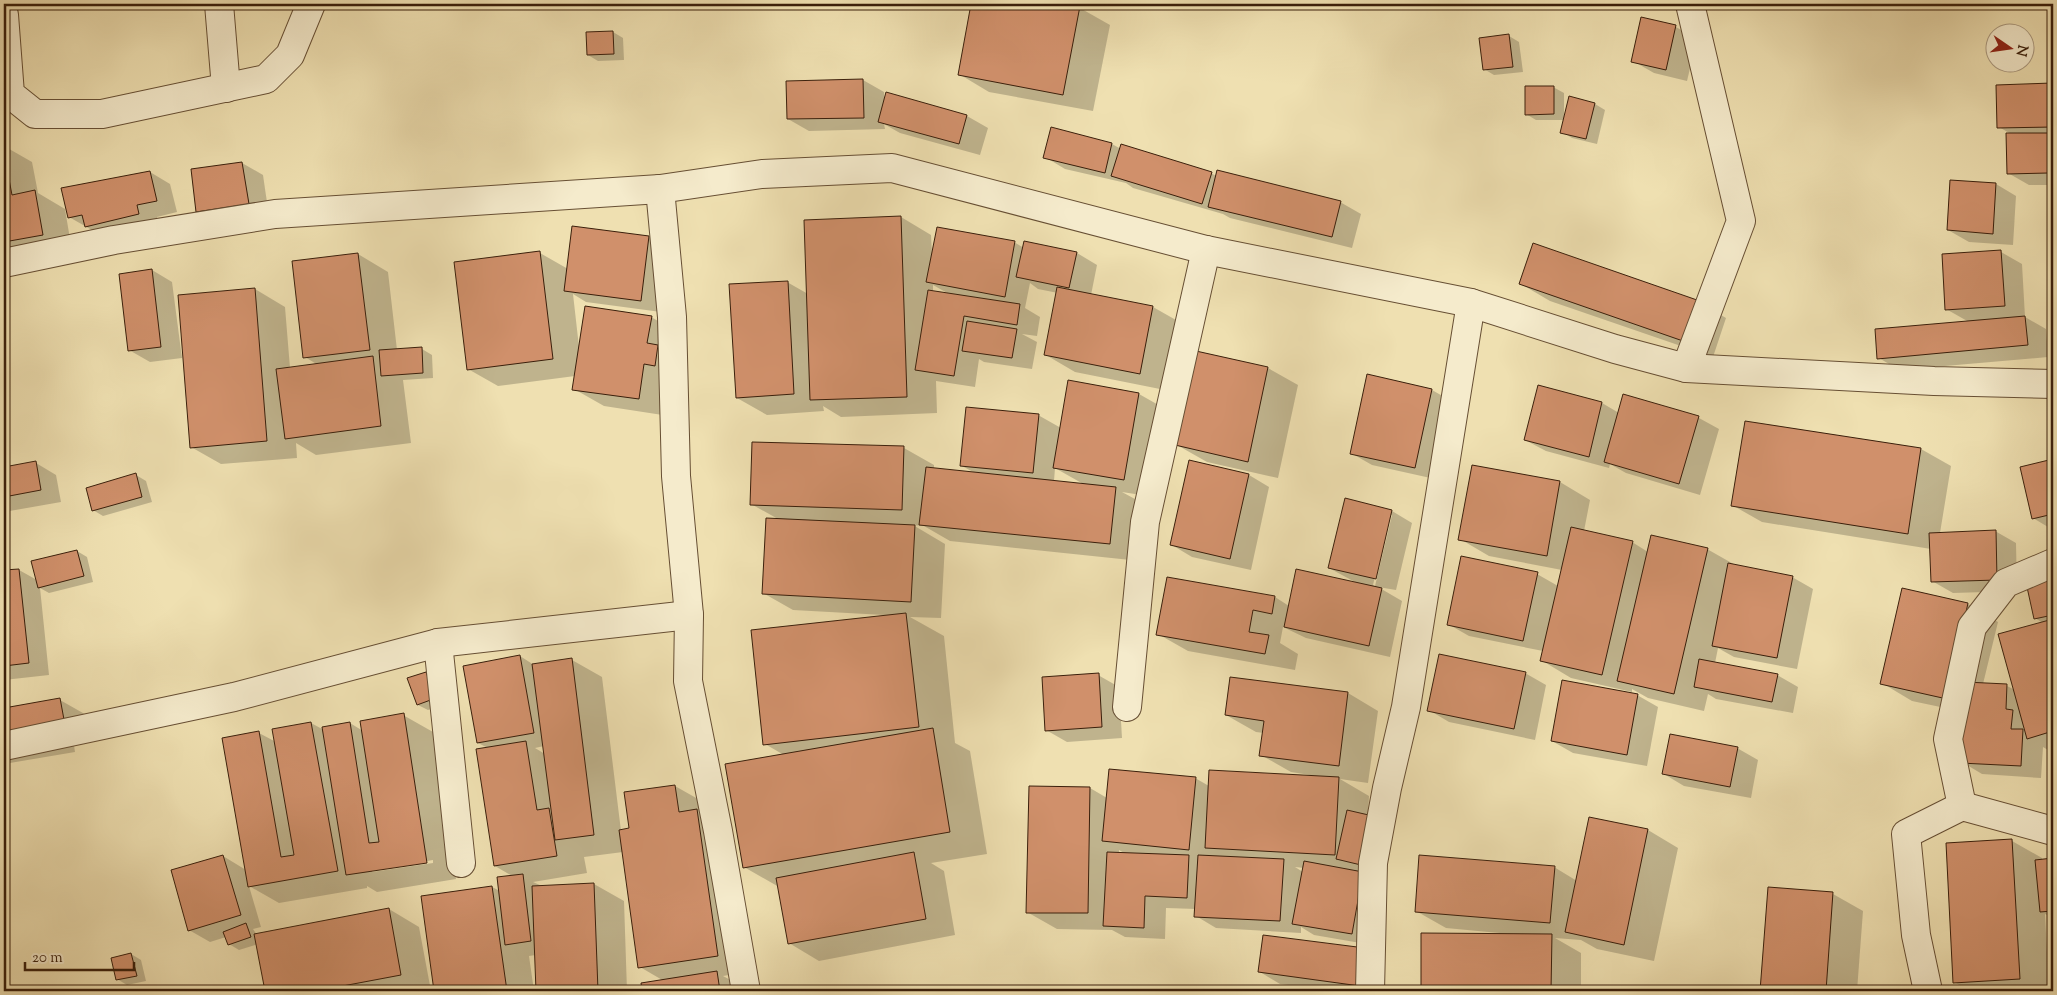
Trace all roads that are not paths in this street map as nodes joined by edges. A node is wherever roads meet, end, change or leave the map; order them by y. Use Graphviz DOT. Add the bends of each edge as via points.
graph roads {
  1 [pos="219,4"];
  2 [pos="311,4"];
  3 [pos="1690,4"];
  4 [pos="4,15"];
  5 [pos="226,88"];
  6 [pos="660,189"];
  7 [pos="1206,250"];
  8 [pos="4,263"];
  9 [pos="1472,303"];
  10 [pos="1686,368"];
  11 [pos="2053,384"];
  12 [pos="2053,563"];
  13 [pos="689,614"];
  14 [pos="438,643"];
  15 [pos="1127,707"];
  16 [pos="4,746"];
  17 [pos="1962,806"];
  18 [pos="2053,831"];
  19 [pos="461,863"];
  20 [pos="746,991"];
  21 [pos="1370,991"];
  22 [pos="1928,991"];
  1 -- 5 [label="street"];
  2 -- 5 [label="street" via="290,55 266,80"];
  3 -- 10 [label="street" via="1741,221"];
  4 -- 5 [label="street" via="10,94 35,114 102,114"];
  6 -- 7 [label="street" via="762,174 892,168"];
  6 -- 8 [label="street" via="276,214 114,240"];
  6 -- 13 [label="street" via="672,318 676,476"];
  7 -- 9 [label="street"];
  7 -- 15 [label="street" via="1145,522"];
  9 -- 10 [label="street"];
  9 -- 21 [label="street" via="1406,707 1373,863"];
  10 -- 11 [label="street"];
  12 -- 17 [label="street" via="2006,583 1972,627 1948,739"];
  13 -- 14 [label="street"];
  13 -- 20 [label="street" via="688,681"];
  14 -- 16 [label="street" via="234,697"];
  14 -- 19 [label="street"];
  17 -- 18 [label="street"];
  17 -- 22 [label="street" via="1906,834 1916,935"];
}
